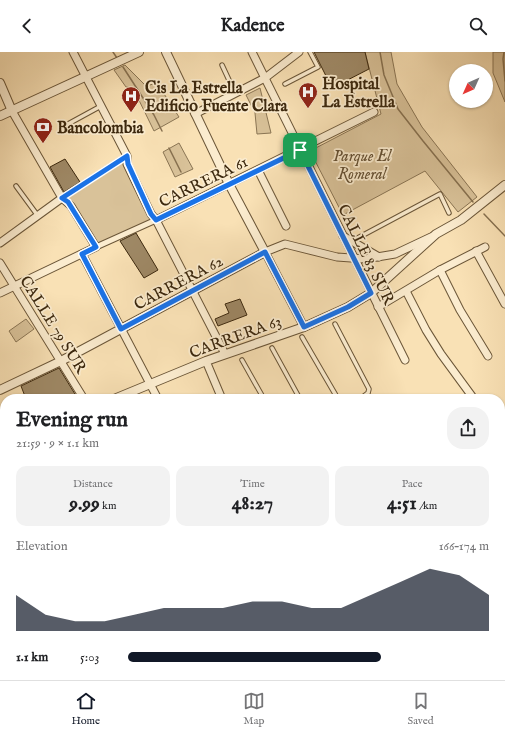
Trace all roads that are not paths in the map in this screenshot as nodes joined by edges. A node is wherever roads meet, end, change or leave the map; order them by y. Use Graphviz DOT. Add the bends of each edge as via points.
graph roads {
  1 [pos="73,52"];
  2 [pos="139,52"];
  3 [pos="166,52"];
  4 [pos="252,52"];
  5 [pos="299,52"];
  6 [pos="310,52"];
  7 [pos="222,65"];
  8 [pos="86,76"];
  9 [pos="265,78"];
  10 [pos="0,83"];
  11 [pos="285,84"];
  12 [pos="235,93"];
  13 [pos="101,106"];
  14 [pos="12,111"];
  15 [pos="374,112"];
  16 [pos="195,114"];
  17 [pos="0,116"];
  18 [pos="68,124"];
  19 [pos="300,150"];
  20 [pos="127,156"];
  21 [pos="258,170"];
  22 [pos="229,184"];
  23 [pos="505,184"];
  24 [pos="16,186"];
  25 [pos="62,198"];
  26 [pos="449,213"];
  27 [pos="38,216"];
  28 [pos="156,220"];
  29 [pos="286,226"];
  30 [pos="436,234"];
  31 [pos="343,236"];
  32 [pos="352,241"];
  33 [pos="0,243"];
  34 [pos="96,247"];
  35 [pos="485,247"];
  36 [pos="265,252"];
  37 [pos="476,252"];
  38 [pos="82,254"];
  39 [pos="379,258"];
  40 [pos="354,259"];
  41 [pos="0,263"];
  42 [pos="440,270"];
  43 [pos="14,287"];
  44 [pos="192,291"];
  45 [pos="406,292"];
  46 [pos="0,293"];
  47 [pos="371,293"];
  48 [pos="505,304"];
  49 [pos="378,307"];
  50 [pos="335,324"];
  51 [pos="304,327"];
  52 [pos="121,329"];
  53 [pos="302,337"];
  54 [pos="272,348"];
  55 [pos="225,354"];
  56 [pos="488,356"];
  57 [pos="242,360"];
  58 [pos="405,360"];
  59 [pos="61,361"];
  60 [pos="206,361"];
  61 [pos="150,383"];
  62 [pos="0,390"];
  63 [pos="81,394"];
  64 [pos="125,394"];
  65 [pos="156,394"];
  66 [pos="220,394"];
  67 [pos="261,394"];
  68 [pos="297,394"];
  69 [pos="335,394"];
  70 [pos="367,394"];
  71 [pos="470,394"];
  1 -- 8 [label="street"];
  2 -- 8 [label="street"];
  3 -- 16 [label="street"];
  4 -- 9 [label="street, CALLE 83 SUR"];
  5 -- 9 [label="street"];
  6 -- 11 [label="lane" via="318,67"];
  7 -- 12 [label="lane"];
  8 -- 13 [label="street"];
  8 -- 14 [label="street"];
  9 -- 12 [label="street"];
  9 -- 19 [label="street, CALLE 83 SUR"];
  10 -- 14 [label="street"];
  12 -- 16 [label="street"];
  13 -- 18 [label="lane"];
  13 -- 20 [label="street"];
  14 -- 17 [label="street"];
  14 -- 25 [label="street"];
  15 -- 19 [label="street, CARRERA 61"];
  16 -- 22 [label="street"];
  19 -- 21 [label="street, CARRERA 61"];
  19 -- 31 [label="street, CALLE 83 SUR"];
  20 -- 25 [label="street"];
  20 -- 28 [label="street" via="128,164"];
  21 -- 22 [label="street, CARRERA 61"];
  21 -- 29 [label="street"];
  22 -- 28 [label="street, CARRERA 61"];
  22 -- 36 [label="street"];
  23 -- 30 [label="street, CARRERA 62" via="461,220"];
  24 -- 27 [label="lane"];
  25 -- 27 [label="street"];
  25 -- 34 [label="street" via="68,202"];
  26 -- 32 [label="lane" via="440,194"];
  27 -- 33 [label="street"];
  28 -- 34 [label="street, CARRERA 61"];
  28 -- 44 [label="street"];
  30 -- 39 [label="street, CARRERA 62" via="395,254"];
  30 -- 47 [label="street, CARRERA 63"];
  31 -- 32 [label="street"];
  31 -- 40 [label="street, CALLE 83 SUR"];
  32 -- 39 [label="street"];
  34 -- 38 [label="street, CARRERA 61"];
  35 -- 37 [label="street"];
  36 -- 40 [label="street, CARRERA 62" via="285,244"];
  36 -- 44 [label="street, CARRERA 62"];
  36 -- 51 [label="street"];
  37 -- 42 [label="street"];
  37 -- 48 [label="street"];
  38 -- 43 [label="street, CARRERA 61"];
  38 -- 52 [label="street"];
  39 -- 40 [label="street, CARRERA 62"];
  40 -- 47 [label="street, CALLE 83 SUR"];
  41 -- 43 [label="street, CALLE 79 SUR"];
  42 -- 45 [label="street"];
  42 -- 56 [label="street" via="460,310"];
  43 -- 46 [label="street, CARRERA 61"];
  43 -- 59 [label="street, CALLE 79 SUR"];
  44 -- 52 [label="street, CARRERA 62"];
  44 -- 55 [label="street"];
  45 -- 49 [label="street"];
  45 -- 71 [label="street" via="441,354"];
  47 -- 49 [label="street, CALLE 83 SUR"];
  47 -- 51 [label="street, CARRERA 63" via="348,307"];
  49 -- 58 [label="street, CALLE 83 SUR"];
  50 -- 70 [label="lane" via="369,389"];
  51 -- 55 [label="street, CARRERA 63"];
  52 -- 59 [label="street, CARRERA 62"];
  52 -- 61 [label="street"];
  53 -- 69 [label="lane"];
  54 -- 68 [label="lane"];
  55 -- 60 [label="street, CARRERA 63"];
  57 -- 67 [label="lane"];
  59 -- 62 [label="street, CARRERA 62"];
  59 -- 63 [label="street, CALLE 79 SUR"];
  60 -- 61 [label="street, CARRERA 63"];
  60 -- 66 [label="street"];
  61 -- 64 [label="street, CARRERA 63"];
  61 -- 65 [label="street"];
}
